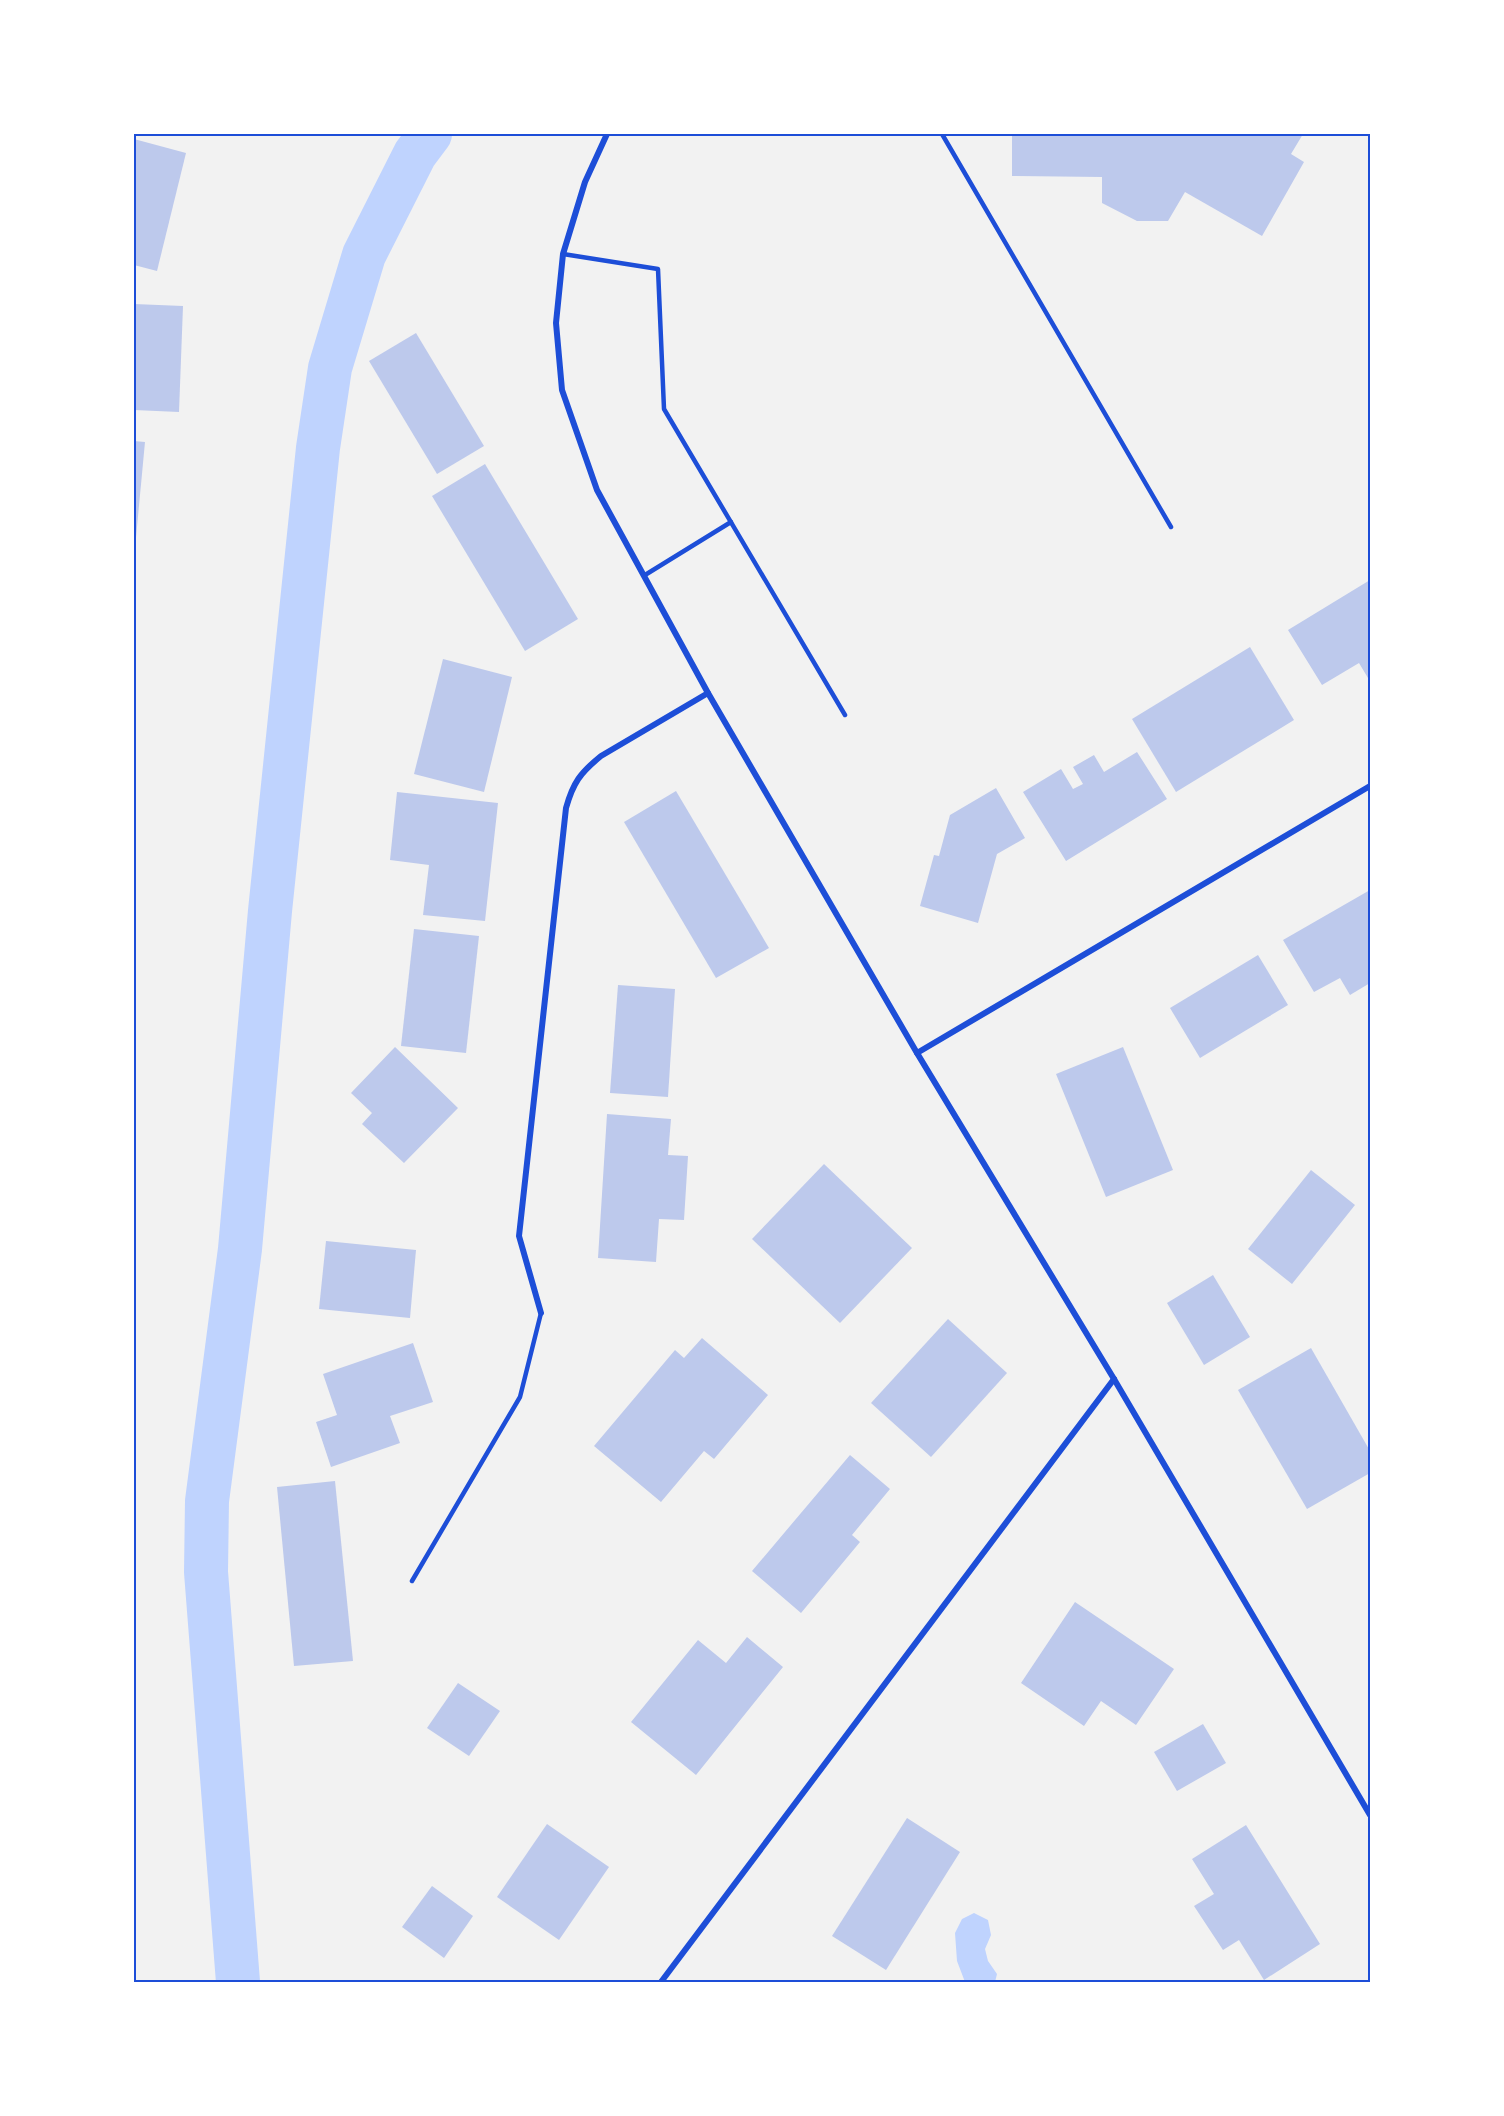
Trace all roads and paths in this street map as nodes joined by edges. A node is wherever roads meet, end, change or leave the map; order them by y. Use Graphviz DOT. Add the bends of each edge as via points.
graph roads {
  1 [pos="607,134"];
  2 [pos="942,134"];
  3 [pos="563,254"];
  4 [pos="731,522"];
  5 [pos="1171,527"];
  6 [pos="645,575"];
  7 [pos="708,693"];
  8 [pos="845,715"];
  9 [pos="1371,786"];
  10 [pos="918,1053"];
  11 [pos="541,1313"];
  12 [pos="1114,1379"];
  13 [pos="412,1581"];
  14 [pos="1371,1815"];
  15 [pos="660,1983"];
  1 -- 3 [label="street" via="585,182"];
  2 -- 5 [label="lane"];
  3 -- 4 [label="lane" via="658,269 664,409"];
  3 -- 6 [label="street" via="556,323 562,390 597,490"];
  4 -- 6 [label="lane"];
  4 -- 8 [label="lane"];
  6 -- 7 [label="street"];
  7 -- 10 [label="street"];
  7 -- 11 [label="street" via="601,756 573,785 566,808 519,1236"];
  9 -- 10 [label="street"];
  10 -- 12 [label="street"];
  11 -- 13 [label="lane" via="520,1396"];
  12 -- 14 [label="street"];
  12 -- 15 [label="street"];
}
